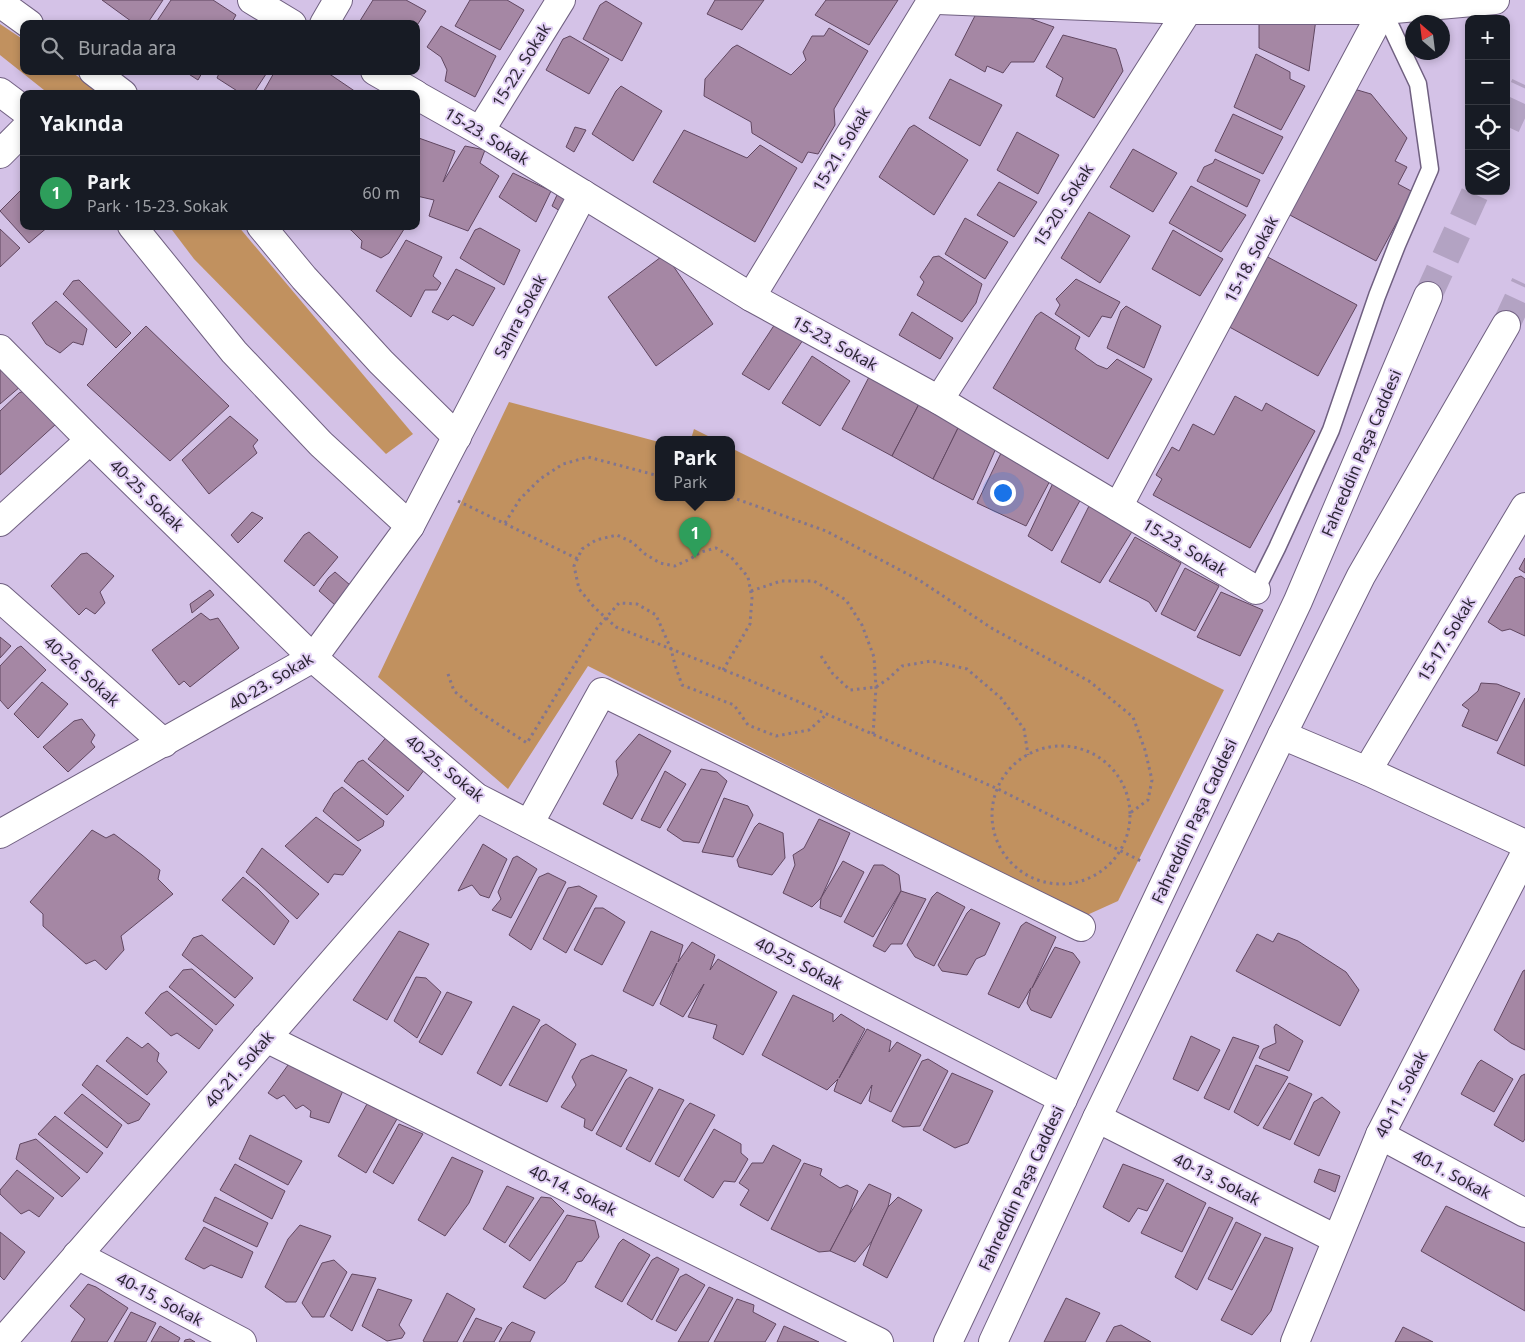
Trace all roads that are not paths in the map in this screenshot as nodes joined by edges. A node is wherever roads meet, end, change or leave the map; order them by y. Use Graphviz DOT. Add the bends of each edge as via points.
graph roads {
  1 [pos="252,0"];
  2 [pos="338,0"];
  3 [pos="561,0"];
  4 [pos="932,0"];
  5 [pos="938,0"];
  6 [pos="1495,0"];
  7 [pos="0,3"];
  8 [pos="1188,10"];
  9 [pos="1383,10"];
  10 [pos="23,20"];
  11 [pos="285,20"];
  12 [pos="326,20"];
  13 [pos="98,75"];
  14 [pos="382,75"];
  15 [pos="118,90"];
  16 [pos="408,90"];
  17 [pos="0,92"];
  18 [pos="420,97"];
  19 [pos="20,107"];
  20 [pos="480,131"];
  21 [pos="20,134"];
  22 [pos="0,154"];
  23 [pos="584,194"];
  24 [pos="135,230"];
  25 [pos="264,230"];
  26 [pos="1428,296"];
  27 [pos="751,297"];
  28 [pos="1506,325"];
  29 [pos="0,349"];
  30 [pos="939,400"];
  31 [pos="457,437"];
  32 [pos="90,440"];
  33 [pos="1118,507"];
  34 [pos="1525,508"];
  35 [pos="0,522"];
  36 [pos="410,526"];
  37 [pos="1256,590"];
  38 [pos="0,598"];
  39 [pos="313,658"];
  40 [pos="1282,735"];
  41 [pos="164,743"];
  42 [pos="1367,771"];
  43 [pos="476,797"];
  44 [pos="529,824"];
  45 [pos="0,834"];
  46 [pos="1525,844"];
  47 [pos="1525,854"];
  48 [pos="1081,927"];
  49 [pos="266,1038"];
  50 [pos="1063,1099"];
  51 [pos="1097,1118"];
  52 [pos="1380,1135"];
  53 [pos="1525,1213"];
  54 [pos="1336,1239"];
  55 [pos="77,1255"];
  56 [pos="2,1342"];
  57 [pos="242,1342"];
  58 [pos="879,1342"];
  59 [pos="948,1342"];
  60 [pos="993,1342"];
  61 [pos="1295,1342"];
  1 -- 11 [label="street"];
  2 -- 12 [label="street"];
  3 -- 20 [label="street, 15-22. Sokak"];
  4 -- 27 [label="street, 15-21. Sokak"];
  5 -- 8 [label="street"];
  6 -- 9 [label="street"];
  7 -- 10 [label="street"];
  8 -- 9 [label="street"];
  8 -- 30 [label="street, 15-20. Sokak"];
  9 -- 33 [label="street, 15-18. Sokak"];
  9 -- 37 [label="lane" via="1418,84 1430,169 1377,296 1331,430"];
  13 -- 15 [label="street"];
  14 -- 16 [label="street, 15-23. Sokak"];
  17 -- 19 [label="street"];
  18 -- 20 [label="street, 15-23. Sokak"];
  20 -- 23 [label="street, 15-23. Sokak"];
  21 -- 22 [label="street"];
  23 -- 27 [label="street, 15-23. Sokak"];
  23 -- 31 [label="street, Sahra Sokak"];
  24 -- 36 [label="street" via="234,352 321,444"];
  25 -- 31 [label="street" via="381,362"];
  26 -- 50 [label="street, Fahreddin Paşa Caddesi" via="1298,600"];
  27 -- 30 [label="street, 15-23. Sokak"];
  28 -- 40 [label="street" via="1361,576"];
  29 -- 32 [label="street, 40-25. Sokak"];
  30 -- 33 [label="street, 15-23. Sokak"];
  31 -- 36 [label="street, 40-23. Sokak"];
  32 -- 35 [label="street"];
  32 -- 39 [label="street, 40-25. Sokak"];
  33 -- 37 [label="street, 15-23. Sokak"];
  34 -- 42 [label="street, 15-17. Sokak"];
  36 -- 39 [label="street, 40-23. Sokak"];
  38 -- 41 [label="street, 40-26. Sokak"];
  39 -- 41 [label="street, 40-23. Sokak"];
  39 -- 43 [label="street, 40-25. Sokak"];
  40 -- 42 [label="street"];
  40 -- 51 [label="street"];
  41 -- 45 [label="street, 40-23. Sokak"];
  42 -- 46 [label="street"];
  43 -- 44 [label="street, 40-25. Sokak"];
  43 -- 49 [label="street, 40-21. Sokak"];
  44 -- 48 [label="street" via="602,692"];
  44 -- 50 [label="street, 40-25. Sokak"];
  47 -- 52 [label="street, 40-11. Sokak"];
  49 -- 55 [label="street, 40-21. Sokak"];
  49 -- 58 [label="street, 40-14. Sokak"];
  50 -- 59 [label="street, Fahreddin Paşa Caddesi"];
  51 -- 54 [label="street, 40-13. Sokak"];
  51 -- 60 [label="street"];
  52 -- 53 [label="street, 40-1. Sokak"];
  52 -- 54 [label="street, 40-11. Sokak"];
  54 -- 61 [label="street, 40-11. Sokak"];
  55 -- 56 [label="street, 40-21. Sokak"];
  55 -- 57 [label="street, 40-15. Sokak"];
}
